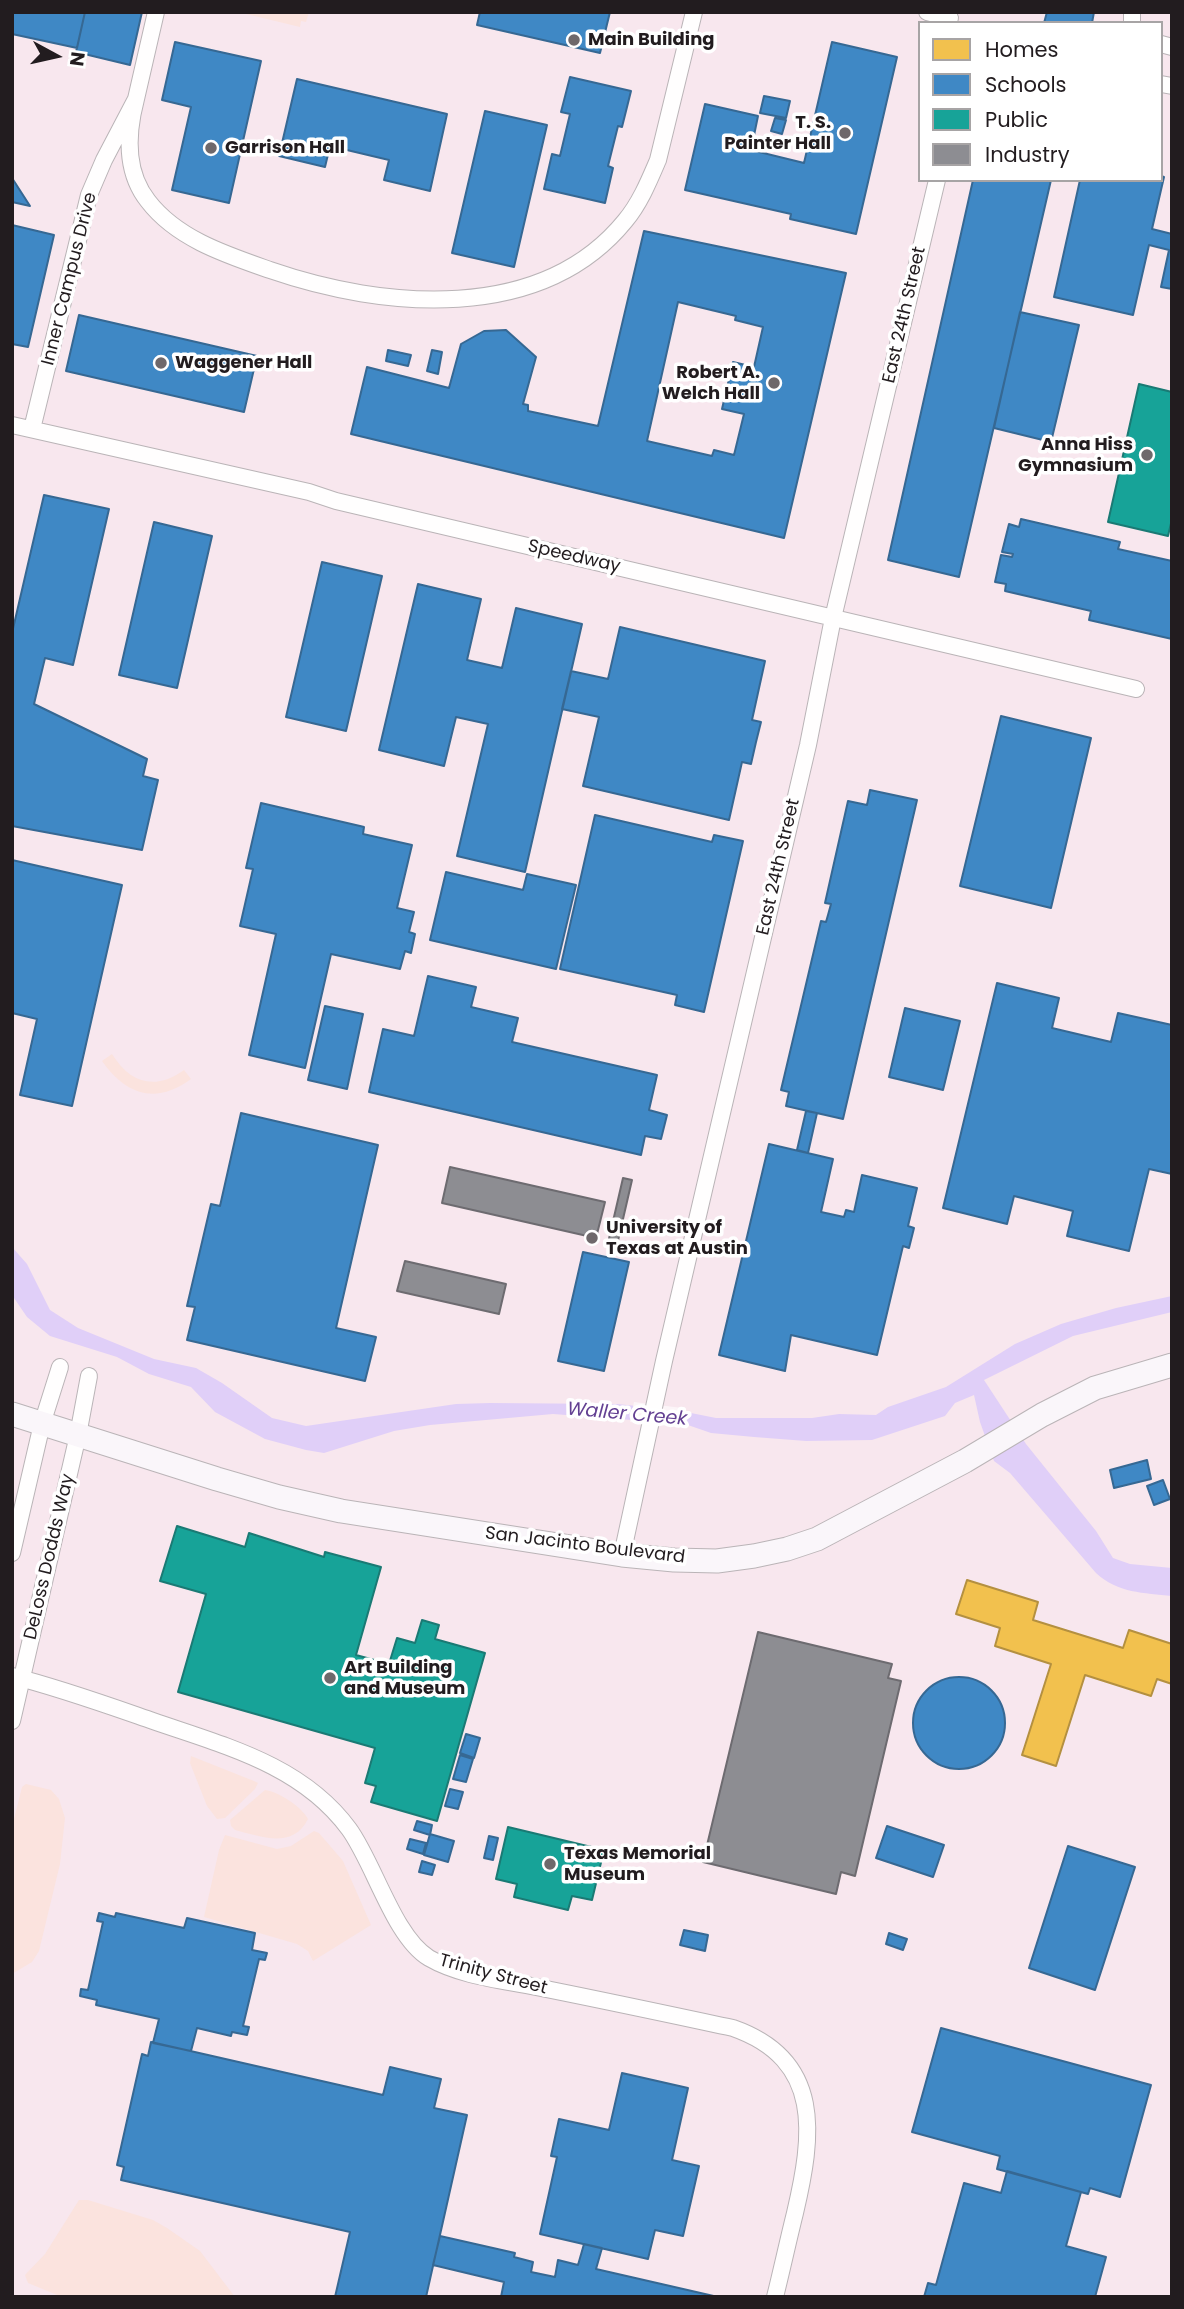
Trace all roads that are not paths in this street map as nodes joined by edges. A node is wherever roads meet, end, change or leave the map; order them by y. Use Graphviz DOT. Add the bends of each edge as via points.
graph roads {
  1 [pos="156,12"];
  2 [pos="694,12"];
  3 [pos="928,12"];
  4 [pos="951,18"];
  5 [pos="135,99"];
  6 [pos="937,182"];
  7 [pos="12,425"];
  8 [pos="32,429"];
  9 [pos="834,618"];
  10 [pos="1136,689"];
  11 [pos="1172,1365"];
  12 [pos="60,1367"];
  13 [pos="89,1376"];
  14 [pos="12,1414"];
  15 [pos="42,1424"];
  16 [pos="78,1435"];
  17 [pos="12,1553"];
  18 [pos="622,1555"];
  19 [pos="17,1677"];
  20 [pos="12,1721"];
  21 [pos="775,2297"];
  1 -- 5 [label="street, Inner Campus Drive"];
  2 -- 5 [label="street" via="661,151 649,183 628,217 572,268 524,288 484,296 408,298 328,288 198,242 162,216 138,182 128,148"];
  3 -- 4 [label="street"];
  5 -- 8 [label="street, Inner Campus Drive" via="89,195"];
  6 -- 9 [label="street, East 24th Street"];
  7 -- 8 [label="street, Speedway"];
  8 -- 9 [label="street, Speedway"];
  9 -- 10 [label="street, Speedway"];
  9 -- 18 [label="street, East 24th Street"];
  11 -- 18 [label="street, San Jacinto Boulevard" via="1095,1388 817,1539 717,1561"];
  12 -- 15 [label="street"];
  13 -- 16 [label="street, DeLoss Dodds Way"];
  14 -- 15 [label="street, San Jacinto Boulevard"];
  15 -- 16 [label="street, San Jacinto Boulevard"];
  15 -- 17 [label="street"];
  16 -- 18 [label="street, San Jacinto Boulevard" via="254,1490 341,1511"];
  16 -- 19 [label="street, DeLoss Dodds Way"];
  19 -- 20 [label="street, DeLoss Dodds Way"];
  19 -- 21 [label="street, Trinity Street" via="253,1755 294,1777 324,1800 349,1830 400,1924 427,1957 493,1978 733,2028 766,2044 796,2076 808,2122 806,2168"];
}
